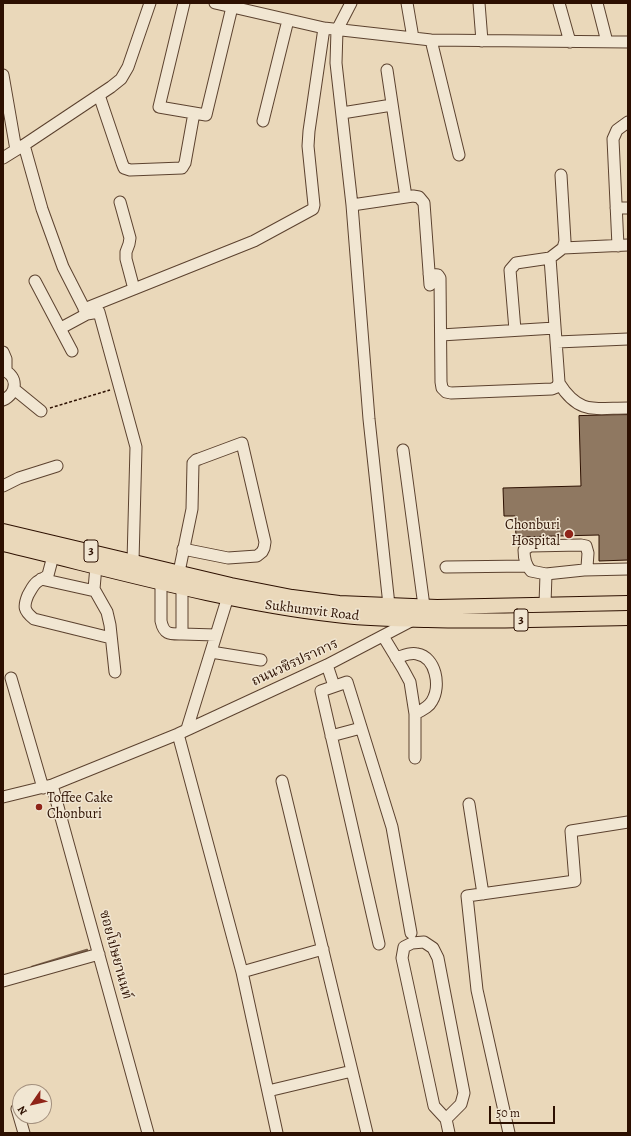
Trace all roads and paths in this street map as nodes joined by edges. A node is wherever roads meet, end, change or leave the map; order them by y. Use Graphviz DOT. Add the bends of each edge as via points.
graph roads {
  1 [pos="150,3"];
  2 [pos="184,3"];
  3 [pos="215,3"];
  4 [pos="351,3"];
  5 [pos="407,3"];
  6 [pos="479,3"];
  7 [pos="559,3"];
  8 [pos="597,3"];
  9 [pos="232,5"];
  10 [pos="288,20"];
  11 [pos="324,28"];
  12 [pos="338,30"];
  13 [pos="413,38"];
  14 [pos="431,40"];
  15 [pos="482,41"];
  16 [pos="570,42"];
  17 [pos="607,42"];
  18 [pos="628,42"];
  19 [pos="386,70"];
  20 [pos="3,75"];
  21 [pos="99,95"];
  22 [pos="392,105"];
  23 [pos="194,113"];
  24 [pos="342,113"];
  25 [pos="263,121"];
  26 [pos="628,122"];
  27 [pos="20,148"];
  28 [pos="459,155"];
  29 [pos="3,158"];
  30 [pos="561,175"];
  31 [pos="406,197"];
  32 [pos="120,202"];
  33 [pos="352,206"];
  34 [pos="616,208"];
  35 [pos="628,208"];
  36 [pos="623,245"];
  37 [pos="563,248"];
  38 [pos="550,258"];
  39 [pos="35,281"];
  40 [pos="134,289"];
  41 [pos="86,311"];
  42 [pos="61,328"];
  43 [pos="556,328"];
  44 [pos="515,330"];
  45 [pos="441,335"];
  46 [pos="628,339"];
  47 [pos="556,342"];
  48 [pos="72,351"];
  49 [pos="3,352"];
  50 [pos="4,371"];
  51 [pos="559,383"];
  52 [pos="119,387"];
  53 [pos="14,390"];
  54 [pos="3,400"];
  55 [pos="628,408"];
  56 [pos="41,411"];
  57 [pos="403,450"];
  58 [pos="57,466"];
  59 [pos="3,486"];
  60 [pos="3,531"];
  61 [pos="3,544"];
  62 [pos="184,549"];
  63 [pos="53,556"];
  64 [pos="133,561"];
  65 [pos="96,566"];
  66 [pos="527,566"];
  67 [pos="446,567"];
  68 [pos="628,569"];
  69 [pos="584,570"];
  70 [pos="179,572"];
  71 [pos="546,574"];
  72 [pos="41,579"];
  73 [pos="161,583"];
  74 [pos="182,588"];
  75 [pos="95,591"];
  76 [pos="230,591"];
  77 [pos="628,603"];
  78 [pos="546,604"];
  79 [pos="389,605"];
  80 [pos="424,606"];
  81 [pos="628,618"];
  82 [pos="413,620"];
  83 [pos="182,634"];
  84 [pos="216,635"];
  85 [pos="383,636"];
  86 [pos="111,638"];
  87 [pos="211,652"];
  88 [pos="396,658"];
  89 [pos="260,660"];
  90 [pos="328,665"];
  91 [pos="115,672"];
  92 [pos="11,678"];
  93 [pos="334,686"];
  94 [pos="415,714"];
  95 [pos="361,728"];
  96 [pos="182,732"];
  97 [pos="331,736"];
  98 [pos="415,758"];
  99 [pos="282,781"];
  100 [pos="48,786"];
  101 [pos="3,797"];
  102 [pos="469,804"];
  103 [pos="628,822"];
  104 [pos="483,894"];
  105 [pos="411,932"];
  106 [pos="379,944"];
  107 [pos="322,949"];
  108 [pos="99,954"];
  109 [pos="242,972"];
  110 [pos="3,981"];
  111 [pos="352,1071"];
  112 [pos="268,1091"];
  113 [pos="446,1119"];
  114 [pos="148,1133"];
  115 [pos="277,1133"];
  116 [pos="367,1133"];
  117 [pos="449,1133"];
  118 [pos="509,1133"];
  1 -- 21 [label="street" via="128,67 121,79"];
  2 -- 23 [label="street" via="159,107"];
  3 -- 9 [label="street"];
  4 -- 12 [label="street"];
  5 -- 13 [label="street"];
  6 -- 15 [label="street"];
  7 -- 16 [label="street"];
  8 -- 17 [label="street"];
  9 -- 10 [label="street"];
  9 -- 23 [label="street" via="206,115"];
  10 -- 11 [label="street"];
  10 -- 25 [label="street"];
  11 -- 12 [label="street"];
  11 -- 40 [label="street" via="308,146 313,208 254,241"];
  12 -- 13 [label="street"];
  12 -- 24 [label="street" via="336,63"];
  13 -- 14 [label="street"];
  14 -- 15 [label="street"];
  14 -- 28 [label="street"];
  15 -- 16 [label="street"];
  16 -- 17 [label="street"];
  17 -- 18 [label="street"];
  19 -- 22 [label="street"];
  20 -- 27 [label="street"];
  21 -- 23 [label="street" via="122,164 130,170 182,168"];
  21 -- 27 [label="street"];
  22 -- 24 [label="street"];
  22 -- 31 [label="street"];
  24 -- 33 [label="street"];
  26 -- 34 [label="street" via="617,130 613,139"];
  27 -- 29 [label="street"];
  27 -- 41 [label="street" via="60,260"];
  30 -- 37 [label="street" via="565,241"];
  31 -- 33 [label="street"];
  31 -- 45 [label="street" via="419,197 424,203 429,280 438,275 440,278"];
  32 -- 40 [label="street" via="130,238 126,259"];
  33 -- 79 [label="street" via="369,419"];
  34 -- 35 [label="street"];
  34 -- 36 [label="street"];
  36 -- 37 [label="street"];
  37 -- 38 [label="street"];
  38 -- 43 [label="street"];
  38 -- 44 [label="street" via="516,263 510,270"];
  39 -- 42 [label="street"];
  40 -- 41 [label="street"];
  41 -- 42 [label="street"];
  41 -- 52 [label="street" via="99,312"];
  42 -- 48 [label="street"];
  43 -- 44 [label="street"];
  43 -- 47 [label="street"];
  44 -- 45 [label="street"];
  45 -- 51 [label="street" via="442,388 446,392 552,389"];
  46 -- 47 [label="street"];
  47 -- 51 [label="street"];
  49 -- 50 [label="street" via="6,359"];
  50 -- 53 [label="street" via="14,381"];
  51 -- 55 [label="street" via="564,392 580,406"];
  52 -- 56 [label="path"];
  52 -- 64 [label="street" via="136,447"];
  53 -- 54 [label="street"];
  53 -- 56 [label="street"];
  57 -- 80 [label="street"];
  58 -- 59 [label="street"];
  60 -- 64 [label="main road, Sukhumvit Road / 3"];
  61 -- 63 [label="main road, Sukhumvit Road / 3"];
  62 -- 62 [label="street" via="228,558 257,556 262,552 265,542 242,444 193,463 192,509"];
  62 -- 70 [label="street"];
  63 -- 65 [label="main road, Sukhumvit Road / 3"];
  63 -- 72 [label="street" via="48,575"];
  64 -- 70 [label="main road, Sukhumvit Road / 3"];
  65 -- 73 [label="main road, Sukhumvit Road / 3"];
  65 -- 75 [label="street"];
  66 -- 67 [label="street"];
  66 -- 69 [label="street" via="524,550 528,547 581,545 586,546 588,553 588,567"];
  66 -- 71 [label="street" via="531,571"];
  68 -- 69 [label="street"];
  69 -- 71 [label="street"];
  70 -- 76 [label="main road, Sukhumvit Road / 3"];
  71 -- 78 [label="street"];
  72 -- 75 [label="street"];
  72 -- 86 [label="street" via="32,588 25,603 28,614 34,619"];
  73 -- 74 [label="main road, Sukhumvit Road / 3"];
  73 -- 83 [label="street" via="162,627 168,634"];
  74 -- 76 [label="main road, Sukhumvit Road / 3"];
  74 -- 83 [label="street"];
  75 -- 86 [label="street" via="107,612"];
  76 -- 79 [label="main road, Sukhumvit Road / 3" via="339,603"];
  76 -- 82 [label="main road, Sukhumvit Road / 3" via="290,610"];
  76 -- 84 [label="street"];
  77 -- 78 [label="main road, Sukhumvit Road / 3"];
  78 -- 80 [label="main road, Sukhumvit Road / 3"];
  79 -- 80 [label="main road, Sukhumvit Road / 3"];
  81 -- 82 [label="main road, Sukhumvit Road / 3"];
  82 -- 85 [label="street, ถนนวชิรปราการ"];
  83 -- 84 [label="street"];
  84 -- 87 [label="street"];
  85 -- 88 [label="street"];
  85 -- 90 [label="street, ถนนวชิรปราการ"];
  86 -- 91 [label="street"];
  87 -- 89 [label="street"];
  87 -- 96 [label="street"];
  88 -- 94 [label="street" via="410,682"];
  88 -- 94 [label="street" via="416,653 422,655 436,673 433,699 429,705"];
  90 -- 93 [label="street"];
  90 -- 96 [label="street, ถนนวชิรปราการ"];
  92 -- 100 [label="street, ซอยโปษยานนท์"];
  93 -- 95 [label="street" via="346,682"];
  93 -- 97 [label="street" via="321,691"];
  94 -- 98 [label="street"];
  95 -- 97 [label="street"];
  95 -- 105 [label="street" via="392,827"];
  96 -- 100 [label="street, ถนนวชิรปราการ"];
  96 -- 109 [label="street"];
  97 -- 106 [label="street"];
  99 -- 107 [label="street"];
  100 -- 101 [label="street, ถนนวชิรปราการ"];
  100 -- 108 [label="street, ซอยโปษยานนท์"];
  102 -- 104 [label="street"];
  103 -- 104 [label="street" via="571,831 575,881"];
  104 -- 118 [label="street" via="467,896 477,990"];
  107 -- 109 [label="street"];
  107 -- 111 [label="street"];
  108 -- 110 [label="street"];
  108 -- 114 [label="street, ซอยโปษยานนท์"];
  109 -- 112 [label="street"];
  111 -- 112 [label="street"];
  111 -- 116 [label="street"];
  112 -- 115 [label="street"];
  113 -- 113 [label="street" via="434,1106 402,958 404,947 412,942 424,942 433,948 438,958 464,1093 461,1104"];
  113 -- 117 [label="street"];
}
